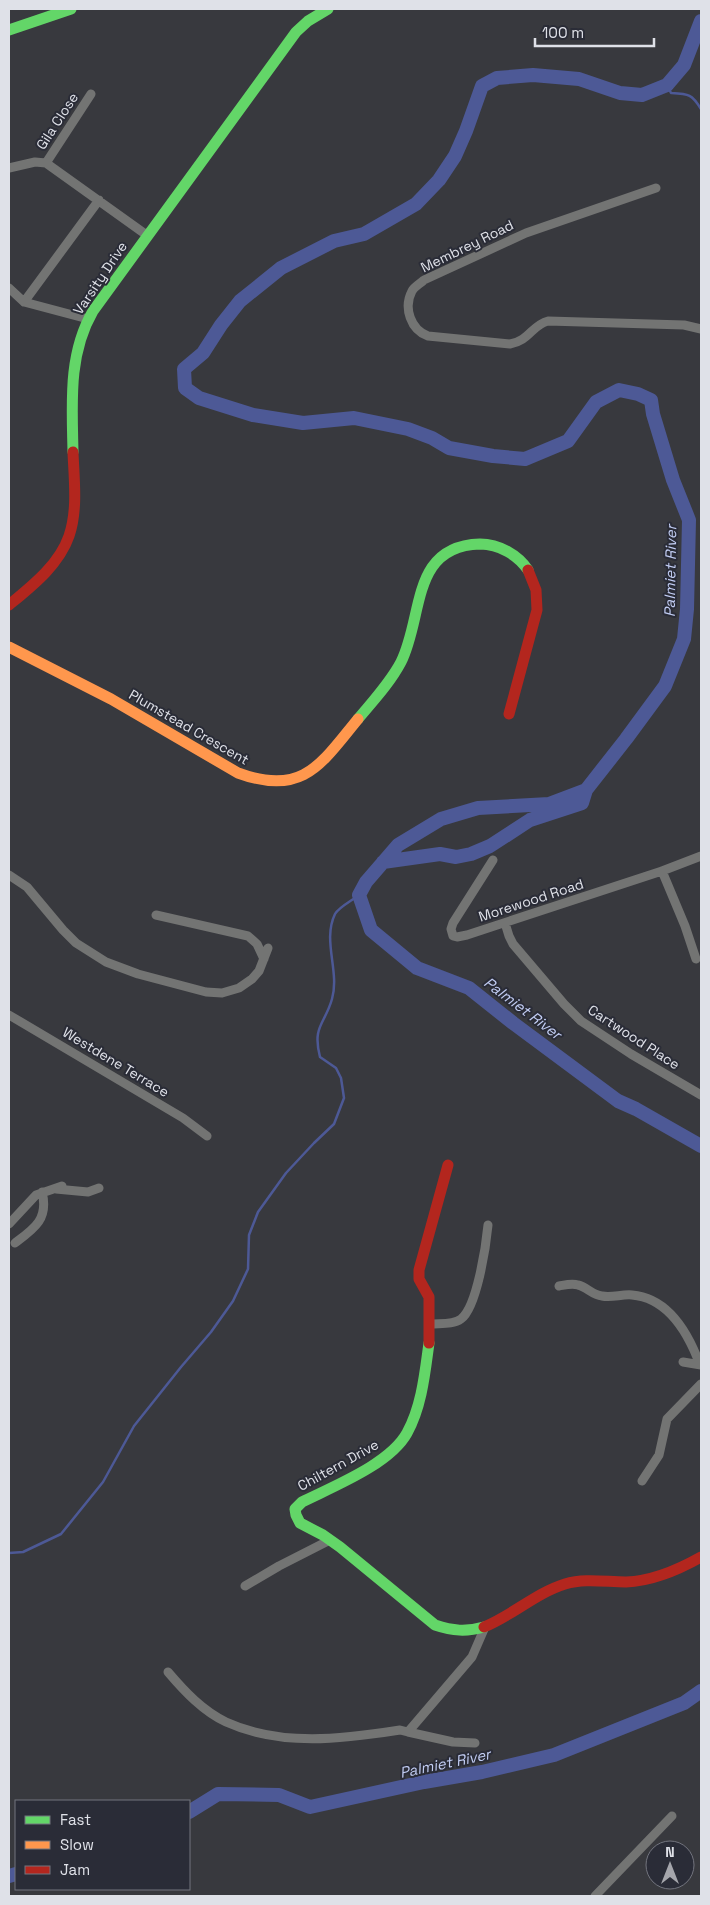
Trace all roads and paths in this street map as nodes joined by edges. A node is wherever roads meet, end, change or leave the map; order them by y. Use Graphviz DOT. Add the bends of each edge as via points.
graph roads {
  1 [pos="71,9"];
  2 [pos="328,9"];
  3 [pos="9,30"];
  4 [pos="91,94"];
  5 [pos="46,163"];
  6 [pos="9,168"];
  7 [pos="656,188"];
  8 [pos="99,200"];
  9 [pos="148,236"];
  10 [pos="9,288"];
  11 [pos="24,302"];
  12 [pos="88,319"];
  13 [pos="701,329"];
  14 [pos="9,605"];
  15 [pos="9,647"];
  16 [pos="509,714"];
  17 [pos="701,856"];
  18 [pos="493,860"];
  19 [pos="662,871"];
  20 [pos="9,875"];
  21 [pos="156,915"];
  22 [pos="506,922"];
  23 [pos="268,948"];
  24 [pos="264,960"];
  25 [pos="696,960"];
  26 [pos="9,1014"];
  27 [pos="701,1095"];
  28 [pos="207,1136"];
  29 [pos="448,1165"];
  30 [pos="99,1188"];
  31 [pos="42,1192"];
  32 [pos="9,1224"];
  33 [pos="488,1225"];
  34 [pos="15,1243"];
  35 [pos="559,1286"];
  36 [pos="430,1324"];
  37 [pos="683,1362"];
  38 [pos="701,1365"];
  39 [pos="701,1384"];
  40 [pos="642,1480"];
  41 [pos="330,1540"];
  42 [pos="701,1557"];
  43 [pos="245,1586"];
  44 [pos="485,1627"];
  45 [pos="168,1672"];
  46 [pos="408,1732"];
  47 [pos="475,1743"];
  48 [pos="672,1816"];
  49 [pos="595,1896"];
  1 -- 3 [label="main road"];
  2 -- 9 [label="main road, Varsity Drive" via="296,32"];
  4 -- 5 [label="street, Gila Close"];
  5 -- 6 [label="street"];
  5 -- 8 [label="street"];
  7 -- 13 [label="street, Membrey Road" via="526,233 424,280 412,292 410,319 417,330 428,336 510,344 519,342 548,321 684,325"];
  8 -- 9 [label="street"];
  8 -- 11 [label="street"];
  9 -- 12 [label="main road, Varsity Drive"];
  10 -- 11 [label="street"];
  11 -- 12 [label="street"];
  12 -- 14 [label="main road, Varsity Drive" via="75,364 74,504 70,532 48,569"];
  15 -- 16 [label="main road, Plumstead Crescent" via="111,699 238,773 259,781 284,781 310,773 319,766 394,675 410,640 420,593 432,567 459,547 485,544 506,551 522,563 532,577 537,596 534,629"];
  17 -- 19 [label="street, Morewood Road"];
  18 -- 22 [label="street, Morewood Road" via="453,923 451,933 463,936"];
  19 -- 22 [label="street, Morewood Road"];
  19 -- 25 [label="street"];
  20 -- 24 [label="street" via="27,886 76,943 126,970 200,991 222,993 245,984 259,972"];
  21 -- 24 [label="street" via="248,936 258,944"];
  22 -- 27 [label="street, Cartwood Place" via="513,944 581,1021"];
  23 -- 24 [label="street"];
  26 -- 28 [label="street, Westdene Terrace" via="183,1118"];
  29 -- 36 [label="main road, Chiltern Drive" via="419,1270 419,1279 429,1297"];
  30 -- 31 [label="street" via="88,1192 59,1188"];
  31 -- 32 [label="street" via="26,1204"];
  31 -- 34 [label="street" via="44,1208 37,1227"];
  33 -- 36 [label="street" via="482,1270 464,1316 456,1321"];
  35 -- 38 [label="street" via="578,1285 597,1295 632,1295 651,1300 681,1326"];
  36 -- 41 [label="main road, Chiltern Drive" via="423,1382 411,1426 403,1440 379,1462 312,1496 295,1509 302,1525"];
  37 -- 38 [label="street"];
  39 -- 40 [label="street" via="667,1419 659,1455"];
  41 -- 43 [label="street"];
  41 -- 44 [label="main road, Chiltern Drive" via="435,1625 461,1632"];
  42 -- 44 [label="main road, Chiltern Drive" via="671,1572 646,1579 565,1584"];
  44 -- 46 [label="street" via="472,1657"];
  45 -- 46 [label="street" via="212,1714 250,1730 314,1740 400,1730"];
  46 -- 47 [label="street"];
  48 -- 49 [label="street"];
}
